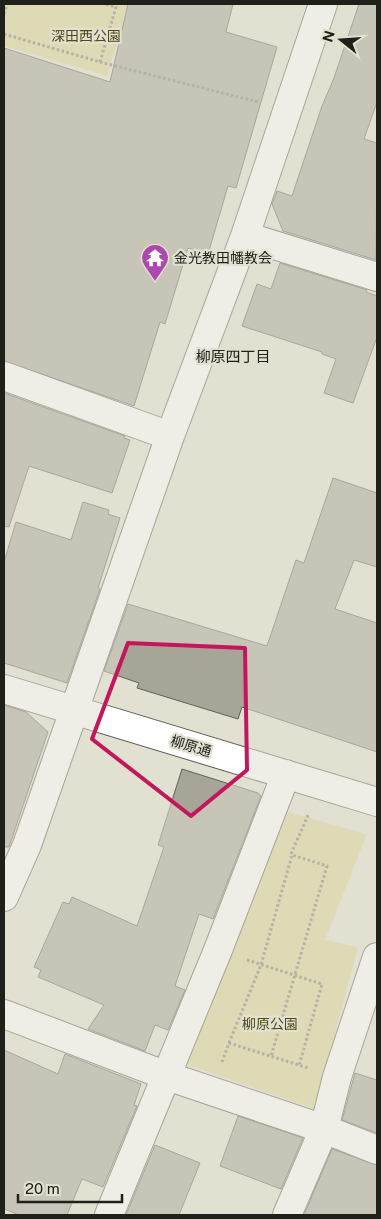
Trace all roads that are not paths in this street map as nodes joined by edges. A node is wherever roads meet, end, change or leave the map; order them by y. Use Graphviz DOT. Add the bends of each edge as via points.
graph roads {
  1 [pos="323,4"];
  2 [pos="245,236"];
  3 [pos="377,277"];
  4 [pos="4,376"];
  5 [pos="170,436"];
  6 [pos="4,690"];
  7 [pos="73,710"];
  8 [pos="286,774"];
  9 [pos="377,802"];
  10 [pos="15,842"];
  11 [pos="4,897"];
  12 [pos="377,957"];
  13 [pos="4,1014"];
  14 [pos="168,1076"];
  15 [pos="324,1129"];
  16 [pos="377,1150"];
  17 [pos="109,1215"];
  18 [pos="287,1215"];
  1 -- 2 [label="street"];
  2 -- 3 [label="street"];
  2 -- 5 [label="street"];
  4 -- 5 [label="street"];
  5 -- 7 [label="street"];
  6 -- 7 [label="street, 柳原通"];
  7 -- 8 [label="street, 柳原通"];
  7 -- 10 [label="street"];
  8 -- 9 [label="street, 柳原通"];
  8 -- 14 [label="street"];
  10 -- 11 [label="street"];
  12 -- 15 [label="street" via="337,1078"];
  13 -- 14 [label="street"];
  14 -- 15 [label="street"];
  14 -- 17 [label="street"];
  15 -- 16 [label="street"];
  15 -- 18 [label="street"];
}
